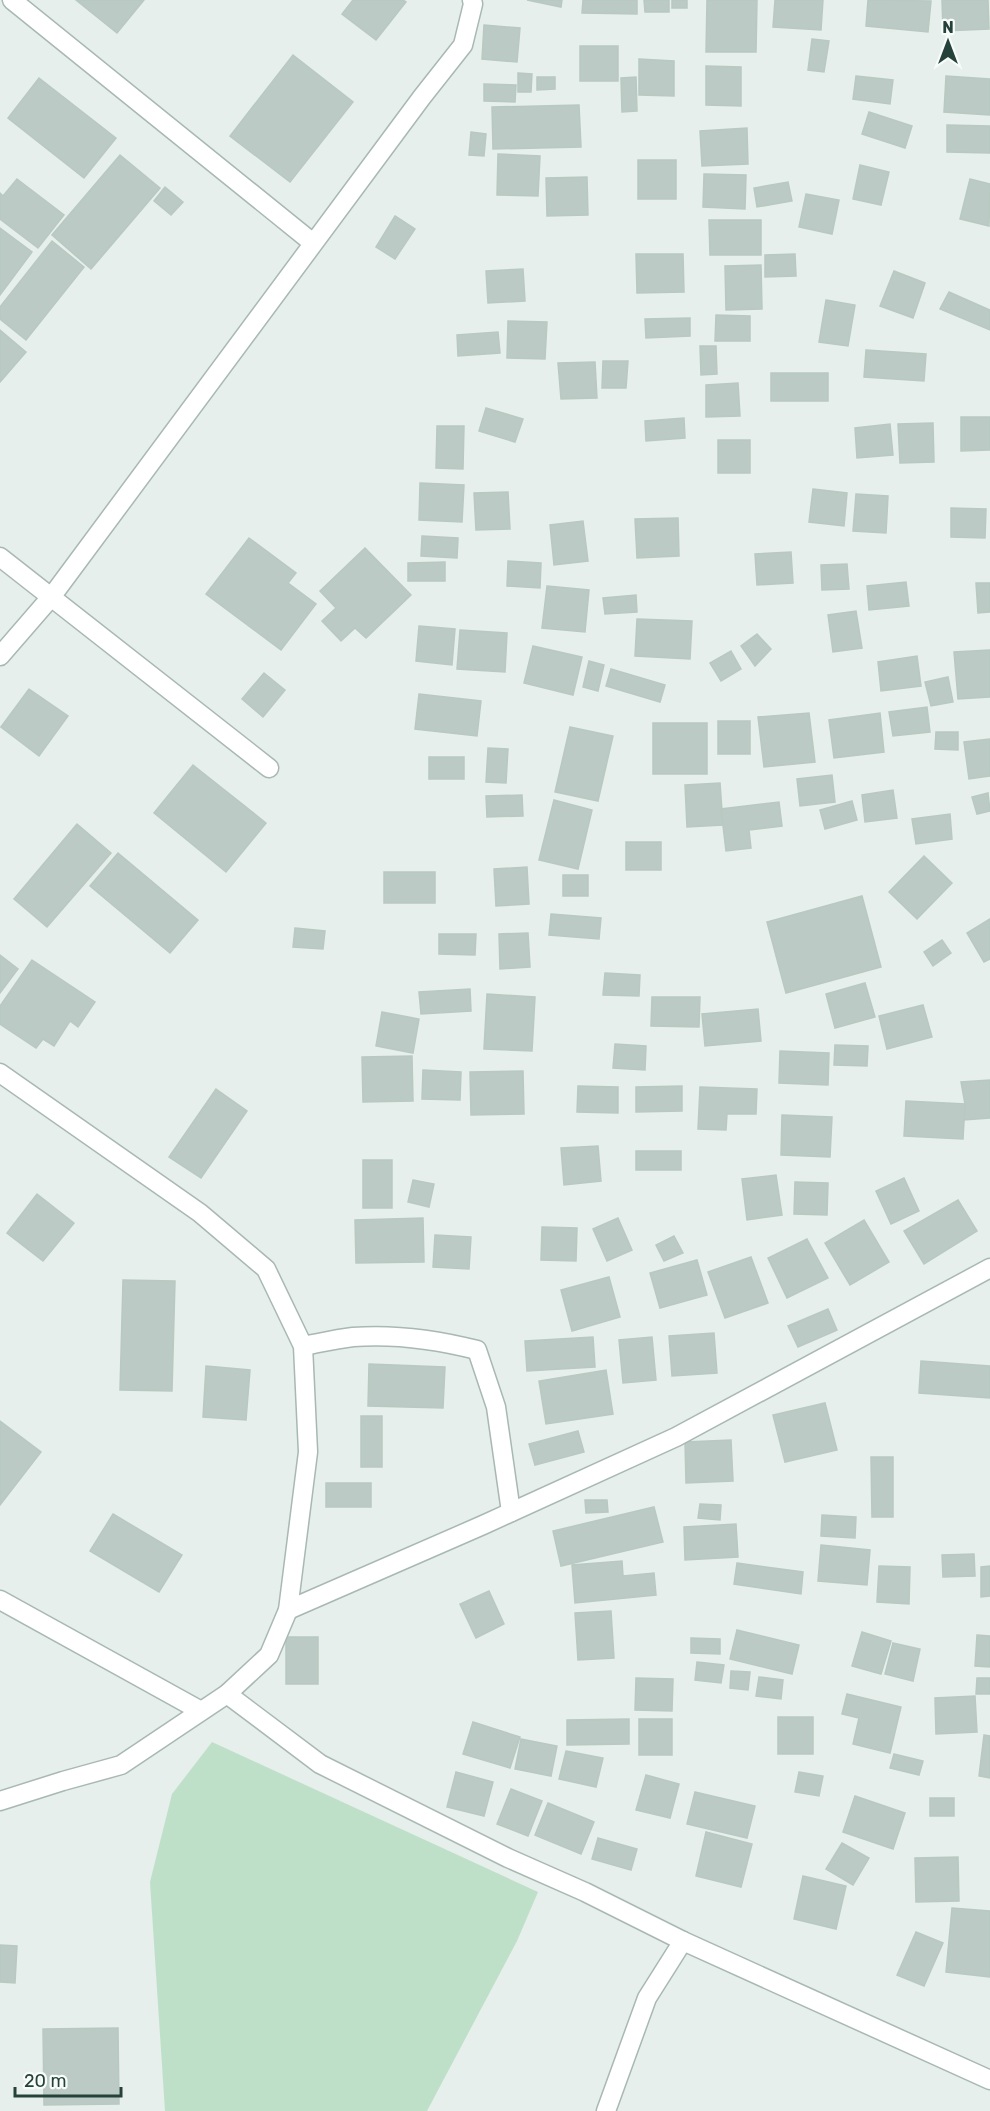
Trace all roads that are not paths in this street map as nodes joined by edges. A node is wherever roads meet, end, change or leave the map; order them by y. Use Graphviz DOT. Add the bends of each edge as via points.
graph roads {
  1 [pos="12,0"];
  2 [pos="472,0"];
  3 [pos="313,243"];
  4 [pos="0,557"];
  5 [pos="52,596"];
  6 [pos="0,656"];
  7 [pos="268,768"];
  8 [pos="0,1073"];
  9 [pos="990,1268"];
  10 [pos="303,1346"];
  11 [pos="511,1512"];
  12 [pos="0,1600"];
  13 [pos="288,1610"];
  14 [pos="228,1694"];
  15 [pos="201,1711"];
  16 [pos="0,1801"];
  17 [pos="683,1941"];
  18 [pos="990,2080"];
  19 [pos="606,2111"];
  1 -- 3 [label="street"];
  2 -- 3 [label="street" via="463,45"];
  3 -- 5 [label="street"];
  4 -- 5 [label="street"];
  5 -- 6 [label="street"];
  5 -- 7 [label="street"];
  8 -- 10 [label="street" via="200,1213 266,1269"];
  9 -- 11 [label="street" via="676,1437"];
  10 -- 11 [label="street" via="353,1337 399,1338 452,1343 477,1350 496,1407"];
  10 -- 13 [label="street" via="308,1452"];
  11 -- 13 [label="street"];
  12 -- 15 [label="street"];
  13 -- 14 [label="street" via="269,1655"];
  14 -- 15 [label="street"];
  14 -- 17 [label="street" via="320,1764"];
  15 -- 16 [label="street" via="121,1765"];
  17 -- 18 [label="street"];
  17 -- 19 [label="street" via="647,1998"];
}
